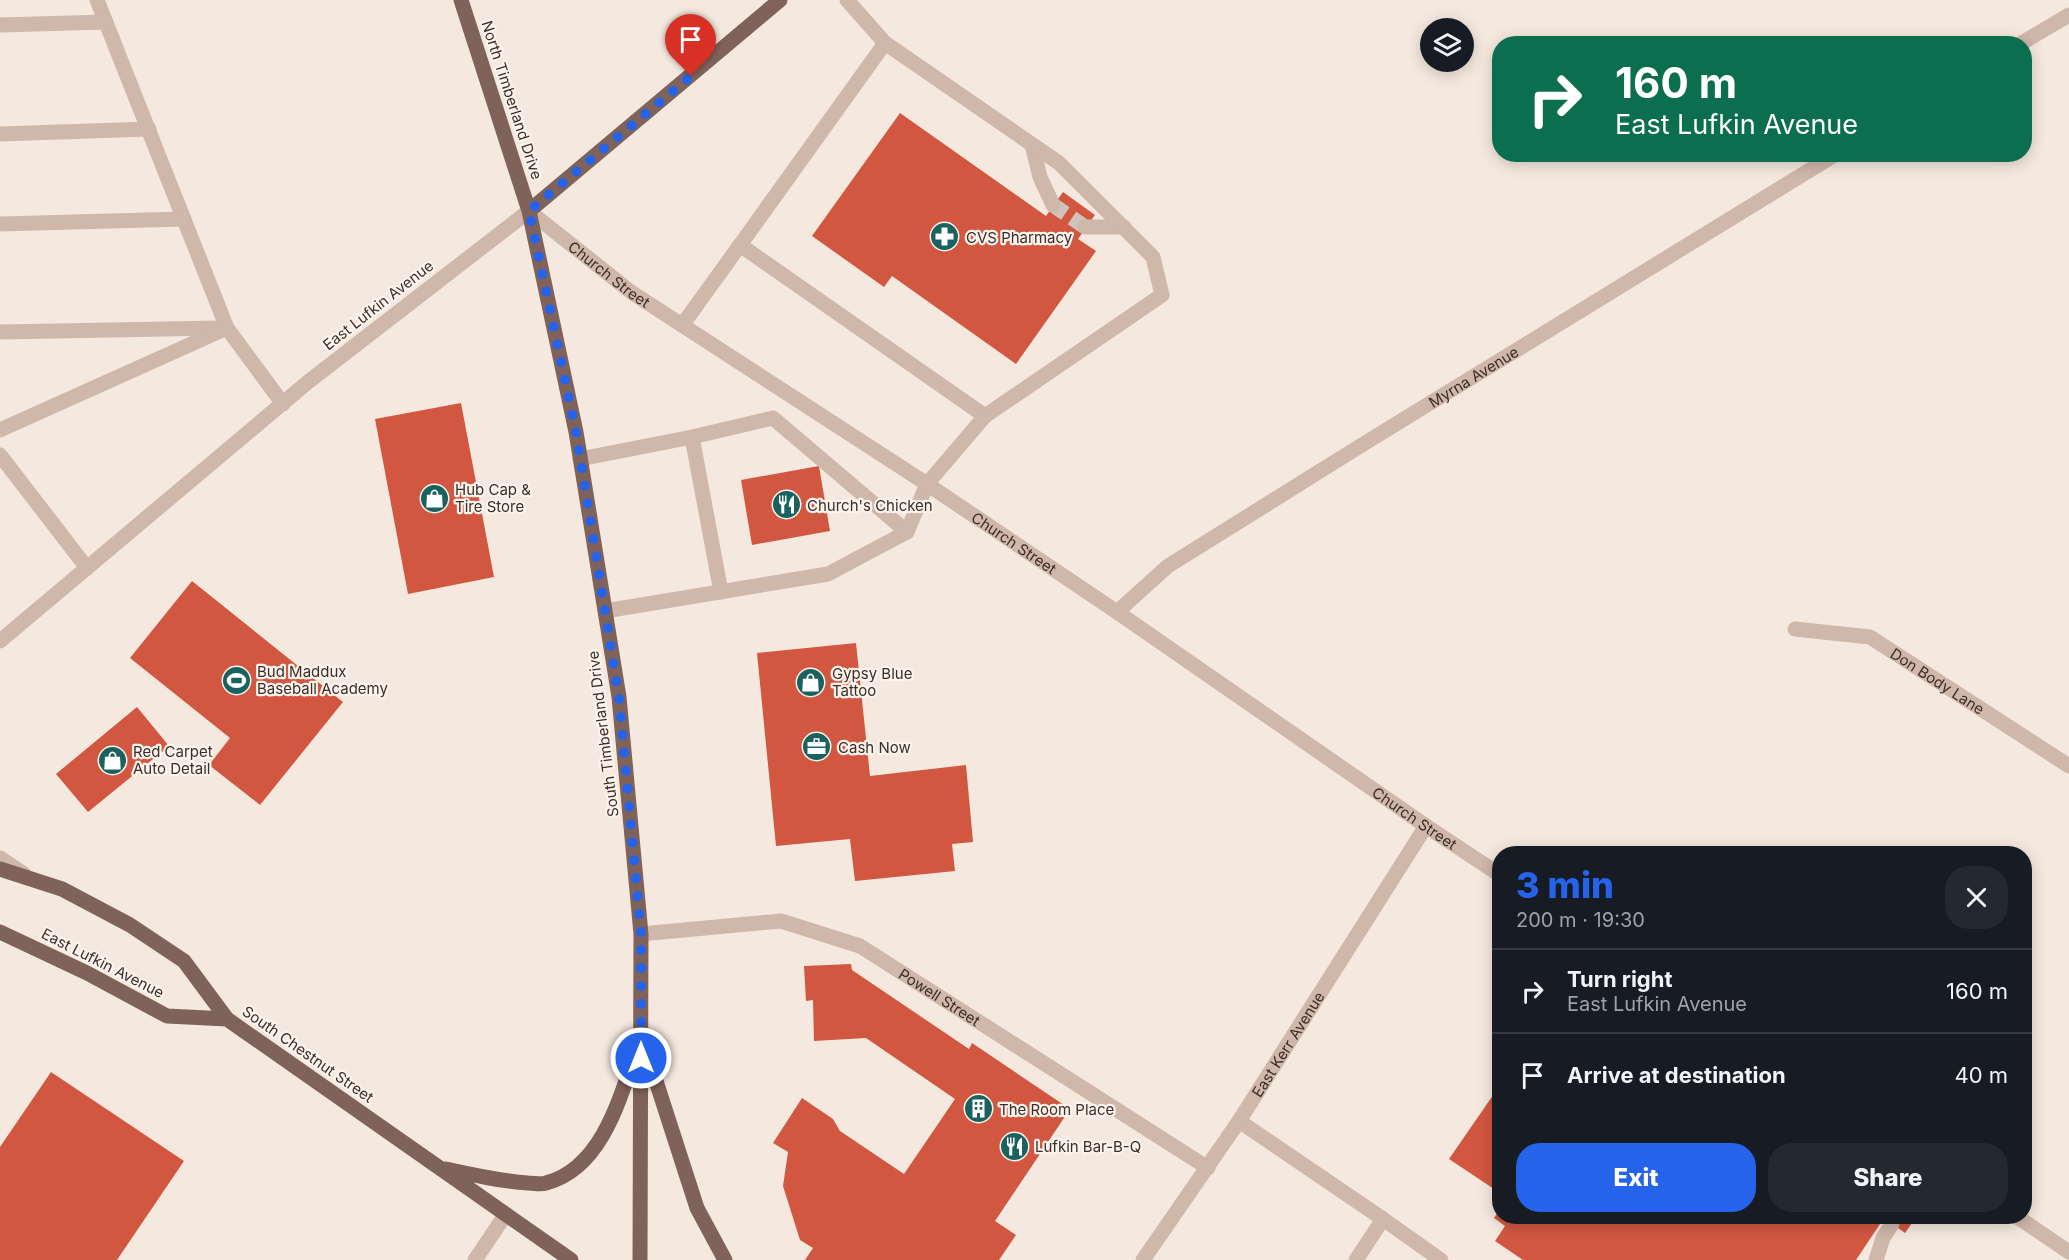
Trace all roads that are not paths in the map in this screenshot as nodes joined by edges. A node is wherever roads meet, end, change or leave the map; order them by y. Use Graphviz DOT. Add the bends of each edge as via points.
graph roads {
  1 [pos="97,0"];
  2 [pos="461,0"];
  3 [pos="780,0"];
  4 [pos="847,0"];
  5 [pos="2069,15"];
  6 [pos="106,22"];
  7 [pos="0,25"];
  8 [pos="2032,37"];
  9 [pos="885,43"];
  10 [pos="148,129"];
  11 [pos="0,134"];
  12 [pos="1032,145"];
  13 [pos="1823,162"];
  14 [pos="1053,205"];
  15 [pos="529,211"];
  16 [pos="184,219"];
  17 [pos="0,224"];
  18 [pos="1085,227"];
  19 [pos="1124,227"];
  20 [pos="740,245"];
  21 [pos="682,324"];
  22 [pos="227,328"];
  23 [pos="0,332"];
  24 [pos="283,404"];
  25 [pos="985,416"];
  26 [pos="0,430"];
  27 [pos="692,436"];
  28 [pos="0,455"];
  29 [pos="580,459"];
  30 [pos="927,484"];
  31 [pos="907,532"];
  32 [pos="87,568"];
  33 [pos="721,592"];
  34 [pos="605,611"];
  35 [pos="1117,612"];
  36 [pos="1795,629"];
  37 [pos="0,641"];
  38 [pos="2069,766"];
  39 [pos="1426,826"];
  40 [pos="0,858"];
  41 [pos="0,868"];
  42 [pos="1492,870"];
  43 [pos="32,879"];
  44 [pos="0,932"];
  45 [pos="641,934"];
  46 [pos="227,1019"];
  47 [pos="641,1035"];
  48 [pos="1239,1120"];
  49 [pos="439,1168"];
  50 [pos="1208,1168"];
  51 [pos="506,1214"];
  52 [pos="1383,1219"];
  53 [pos="1892,1224"];
  54 [pos="2028,1224"];
  55 [pos="2069,1233"];
  56 [pos="2064,1249"];
  57 [pos="475,1260"];
  58 [pos="571,1260"];
  59 [pos="640,1260"];
  60 [pos="725,1260"];
  61 [pos="1143,1260"];
  62 [pos="1356,1260"];
  63 [pos="1441,1260"];
  64 [pos="1876,1260"];
  1 -- 6 [label="street"];
  2 -- 15 [label="main road, North Timberland Drive"];
  3 -- 15 [label="main road, East Lufkin Avenue"];
  4 -- 9 [label="street"];
  5 -- 8 [label="street"];
  6 -- 7 [label="street"];
  6 -- 10 [label="street"];
  9 -- 12 [label="street"];
  9 -- 20 [label="street"];
  10 -- 11 [label="street"];
  10 -- 16 [label="street"];
  12 -- 14 [label="street" via="1040,177"];
  12 -- 19 [label="street" via="1059,163"];
  13 -- 35 [label="street, Myrna Avenue" via="1168,566"];
  15 -- 21 [label="street, Church Street" via="631,292"];
  15 -- 24 [label="street, East Lufkin Avenue"];
  15 -- 29 [label="main road, South Timberland Drive"];
  16 -- 17 [label="street"];
  16 -- 22 [label="street"];
  18 -- 19 [label="street"];
  19 -- 25 [label="street" via="1153,257 1162,295"];
  20 -- 21 [label="street"];
  20 -- 25 [label="street"];
  21 -- 30 [label="street, Church Street"];
  22 -- 23 [label="street"];
  22 -- 24 [label="street"];
  22 -- 26 [label="street"];
  24 -- 32 [label="street, East Lufkin Avenue"];
  25 -- 30 [label="street"];
  27 -- 29 [label="street"];
  27 -- 31 [label="street" via="773,418"];
  27 -- 33 [label="street"];
  28 -- 32 [label="street"];
  29 -- 34 [label="main road, South Timberland Drive"];
  30 -- 31 [label="street"];
  30 -- 35 [label="street, Church Street"];
  31 -- 33 [label="street" via="828,574"];
  32 -- 37 [label="street, East Lufkin Avenue"];
  33 -- 34 [label="street"];
  34 -- 45 [label="main road, South Timberland Drive" via="619,698"];
  35 -- 39 [label="street, Church Street"];
  36 -- 38 [label="street, Don Body Lane" via="1870,638"];
  39 -- 42 [label="street, Church Street"];
  39 -- 48 [label="street, East Kerr Avenue"];
  40 -- 43 [label="street, South Chestnut Street"];
  41 -- 43 [label="main road"];
  43 -- 46 [label="main road, South Chestnut Street" via="62,889 130,925 184,961"];
  44 -- 46 [label="main road, East Lufkin Avenue" via="167,1016"];
  45 -- 47 [label="main road, South Timberland Drive"];
  45 -- 50 [label="street, Powell Street" via="781,921 860,946"];
  46 -- 49 [label="main road, South Chestnut Street"];
  47 -- 49 [label="main road" via="613,1118 594,1148 571,1172 545,1184 507,1182"];
  47 -- 59 [label="main road, South Timberland Drive"];
  47 -- 60 [label="main road" via="697,1208"];
  48 -- 50 [label="street, East Kerr Avenue"];
  48 -- 52 [label="street"];
  49 -- 51 [label="main road, South Chestnut Street"];
  50 -- 61 [label="street, East Kerr Avenue"];
  51 -- 57 [label="street"];
  51 -- 58 [label="main road, South Chestnut Street"];
  52 -- 62 [label="street"];
  52 -- 63 [label="street"];
  53 -- 64 [label="street"];
  54 -- 56 [label="street"];
  55 -- 56 [label="street"];
}
